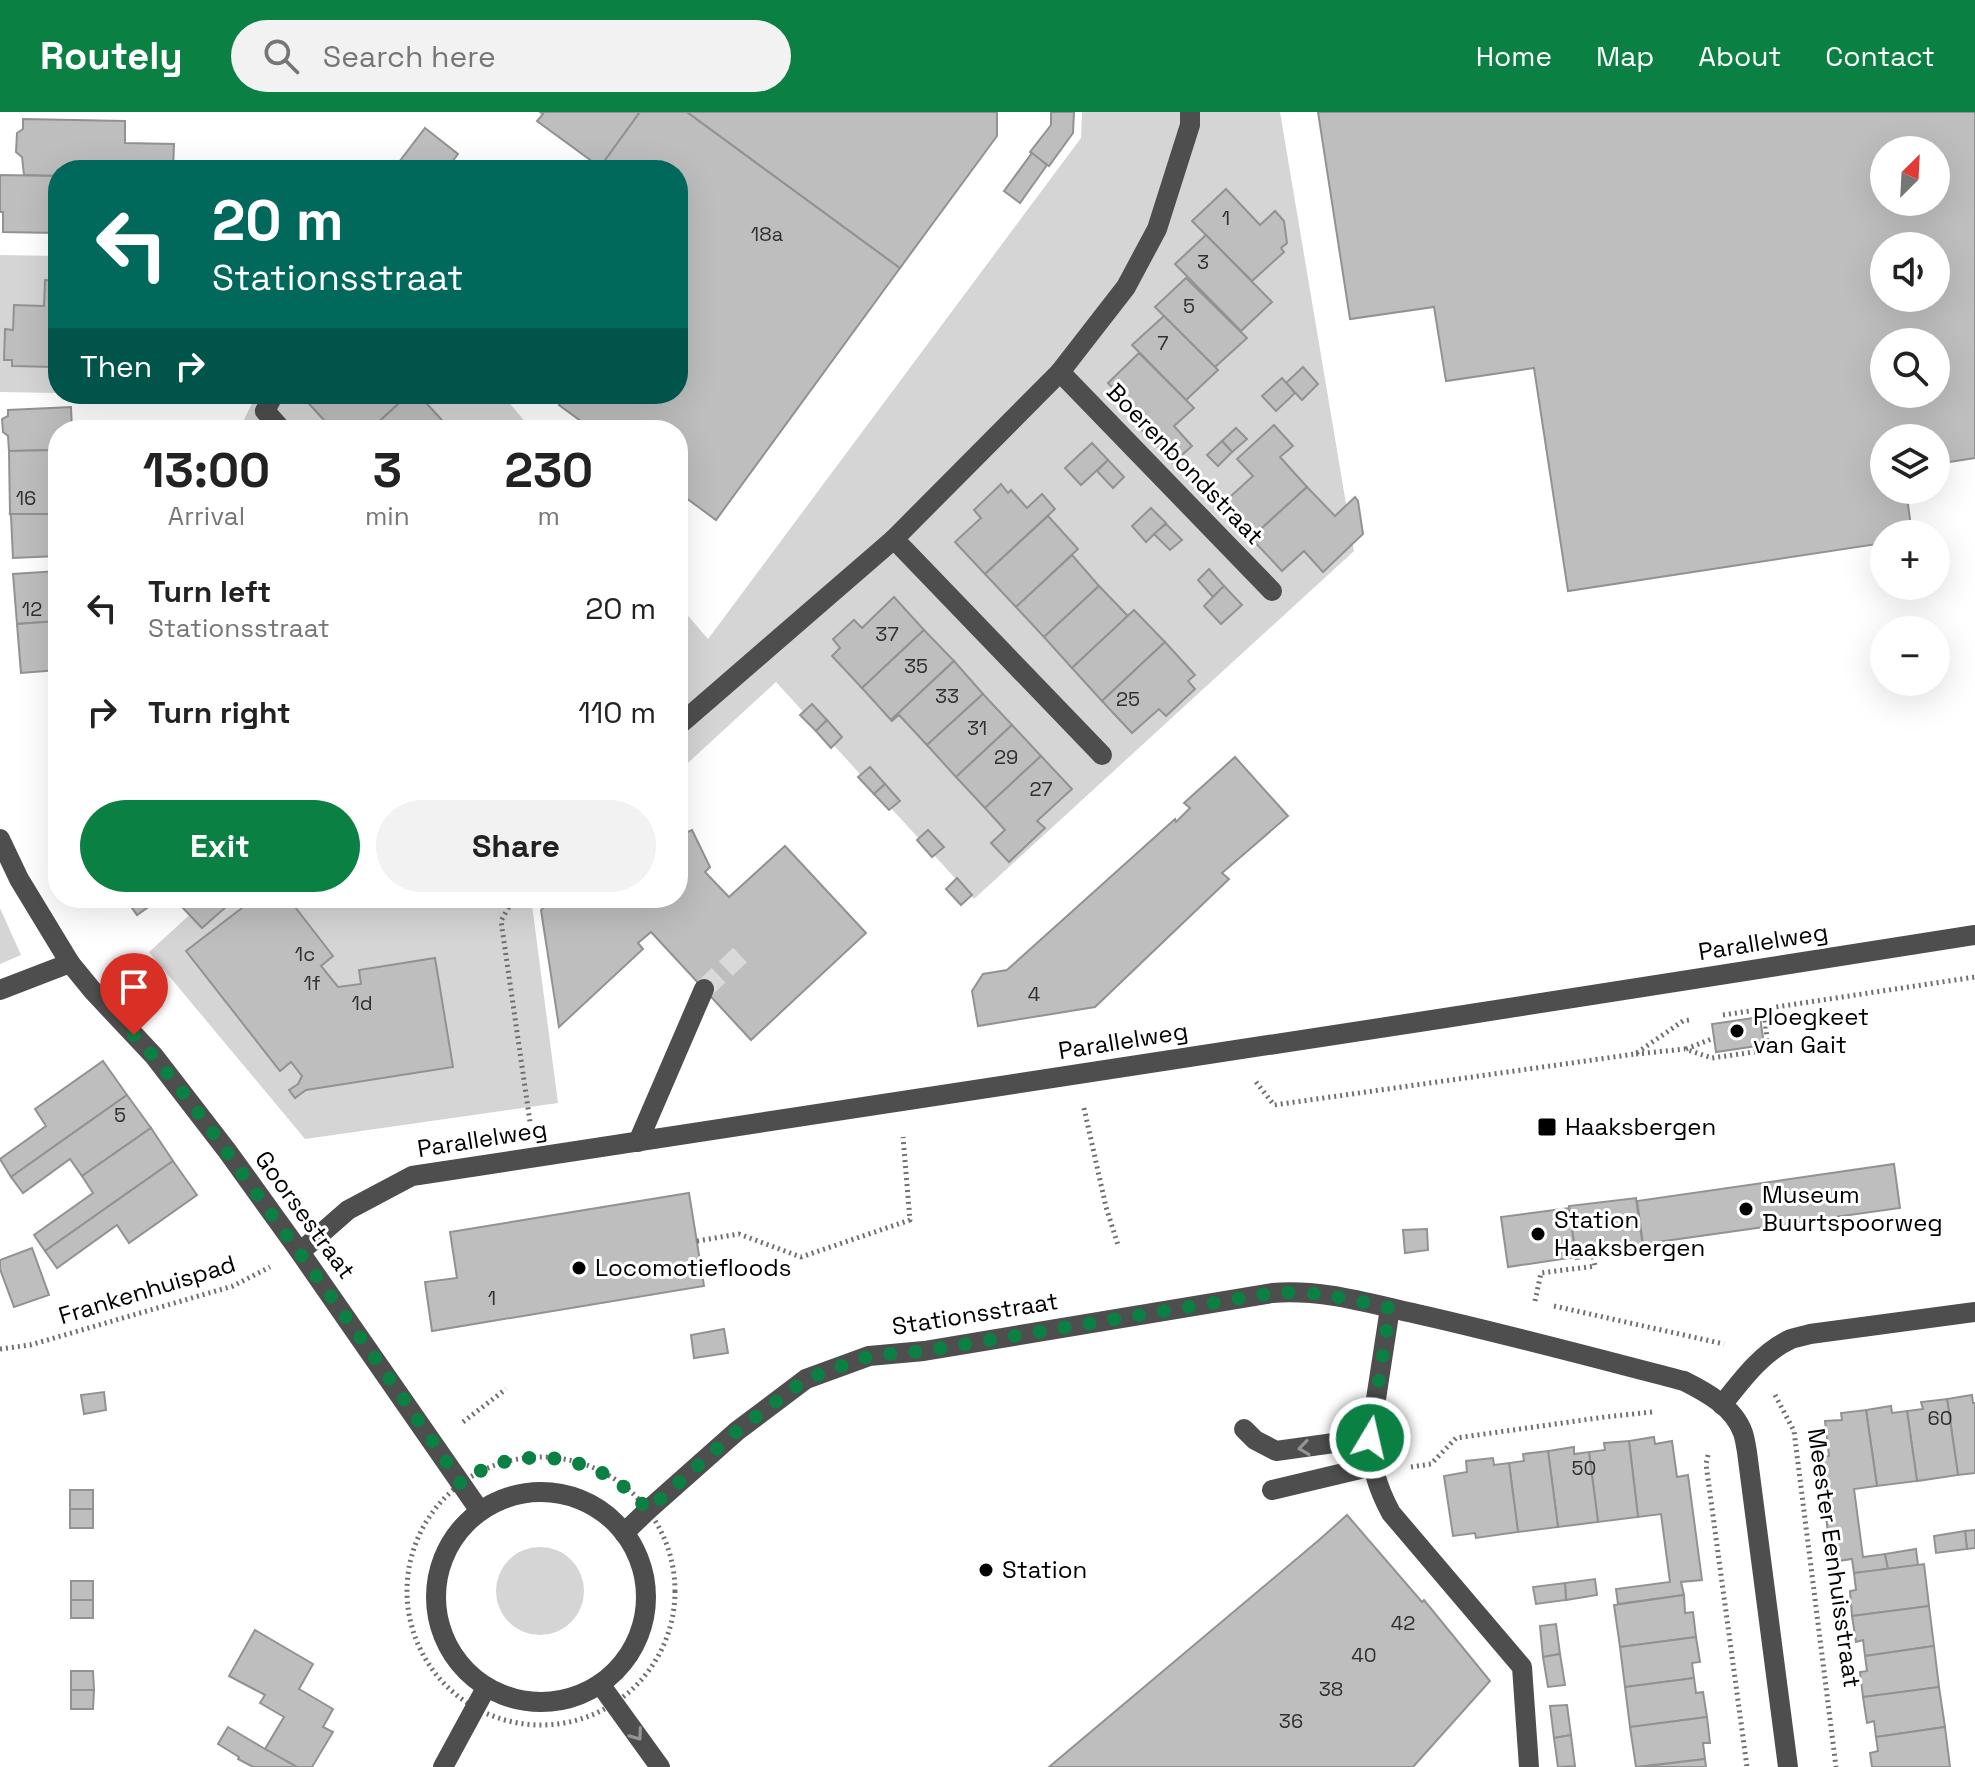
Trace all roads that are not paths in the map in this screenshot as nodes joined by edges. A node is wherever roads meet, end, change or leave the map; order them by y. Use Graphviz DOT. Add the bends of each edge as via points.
graph roads {
  1 [pos="1190,112"];
  2 [pos="1060,372"];
  3 [pos="894,539"];
  4 [pos="1272,591"];
  5 [pos="688,717"];
  6 [pos="1102,755"];
  7 [pos="0,839"];
  8 [pos="1975,935"];
  9 [pos="70,963"];
  10 [pos="704,989"];
  11 [pos="0,990"];
  12 [pos="638,1142"];
  13 [pos="300,1252"];
  14 [pos="1390,1308"];
  15 [pos="1975,1312"];
  16 [pos="1722,1405"];
  17 [pos="1244,1429"];
  18 [pos="1371,1452"];
  19 [pos="1272,1490"];
  20 [pos="480,1511"];
  21 [pos="624,1533"];
  22 [pos="600,1684"];
  23 [pos="486,1688"];
  24 [pos="443,1767"];
  25 [pos="660,1767"];
  26 [pos="1529,1767"];
  27 [pos="1788,1767"];
  1 -- 2 [label="street" via="1157,229 1126,287"];
  2 -- 3 [label="street"];
  2 -- 4 [label="street, Boerenbondstraat"];
  3 -- 5 [label="street"];
  3 -- 6 [label="street"];
  7 -- 9 [label="street, Goorsestraat"];
  8 -- 12 [label="street, Parallelweg"];
  9 -- 11 [label="street"];
  9 -- 13 [label="street, Goorsestraat" via="154,1056"];
  10 -- 12 [label="street"];
  12 -- 13 [label="street, Parallelweg" via="412,1176 348,1210"];
  13 -- 20 [label="street, Goorsestraat"];
  14 -- 16 [label="street, Stationsstraat" via="1684,1381"];
  14 -- 18 [label="street"];
  14 -- 21 [label="street, Stationsstraat" via="1293,1291 869,1356 806,1379 737,1431"];
  15 -- 16 [label="street" via="1792,1339 1749,1372"];
  16 -- 27 [label="street" via="1743,1431 1747,1452"];
  18 -- 17 [label="street, one-way" via="1276,1451"];
  18 -- 19 [label="street"];
  18 -- 26 [label="street" via="1391,1513 1522,1667"];
  20 -- 21 [label="street" via="522,1494 567,1496 589,1504"];
  20 -- 23 [label="street" via="449,1545 436,1590 442,1635 453,1655"];
  21 -- 22 [label="street" via="637,1555 646,1602 632,1649"];
  22 -- 23 [label="street" via="578,1696 532,1702"];
  22 -- 25 [label="street, one-way"];
  23 -- 24 [label="street"];
}
